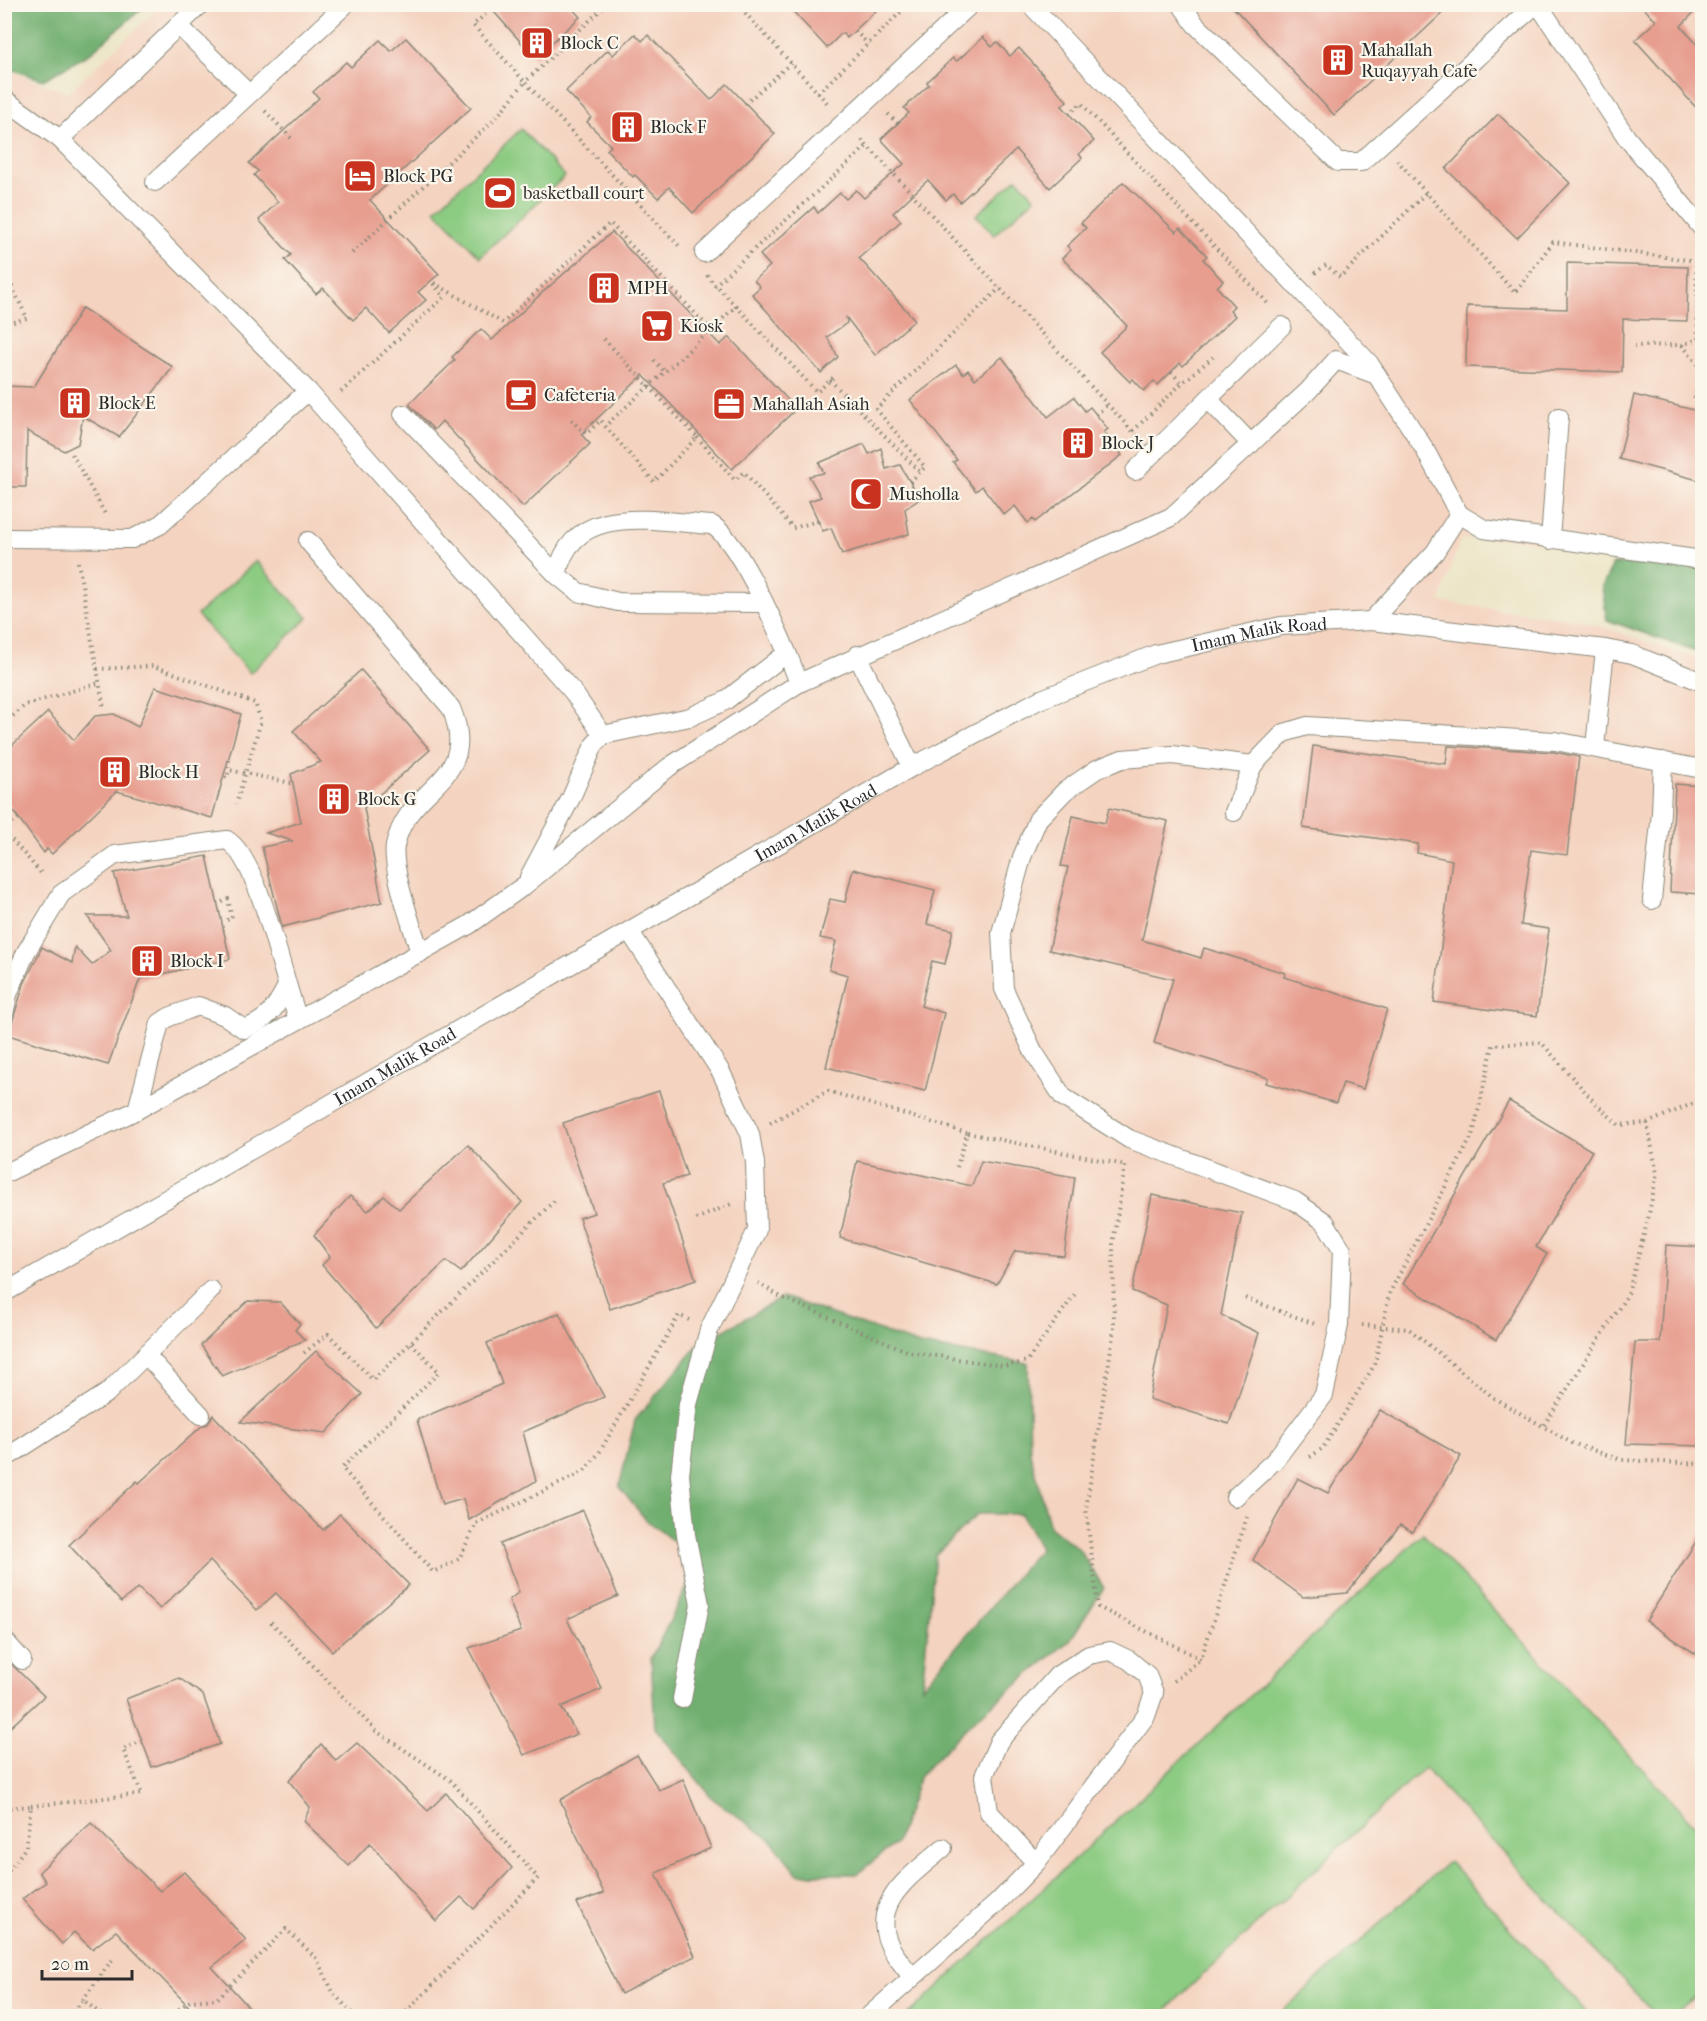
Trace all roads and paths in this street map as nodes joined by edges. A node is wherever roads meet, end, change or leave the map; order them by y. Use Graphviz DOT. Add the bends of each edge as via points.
graph roads {
  1 [pos="201,4"];
  2 [pos="607,4"];
  3 [pos="737,4"];
  4 [pos="909,4"];
  5 [pos="971,4"];
  6 [pos="1030,4"];
  7 [pos="1181,4"];
  8 [pos="1537,4"];
  9 [pos="344,6"];
  10 [pos="488,12"];
  11 [pos="178,25"];
  12 [pos="855,31"];
  13 [pos="868,44"];
  14 [pos="792,62"];
  15 [pos="525,82"];
  16 [pos="818,93"];
  17 [pos="249,94"];
  18 [pos="4,99"];
  19 [pos="745,104"];
  20 [pos="1069,114"];
  21 [pos="845,121"];
  22 [pos="291,138"];
  23 [pos="60,139"];
  24 [pos="867,146"];
  25 [pos="1393,156"];
  26 [pos="155,182"];
  27 [pos="1426,193"];
  28 [pos="1702,228"];
  29 [pos="684,251"];
  30 [pos="352,253"];
  31 [pos="702,260"];
  32 [pos="4,270"];
  33 [pos="715,285"];
  34 [pos="1000,288"];
  35 [pos="1295,288"];
  36 [pos="736,306"];
  37 [pos="1271,308"];
  38 [pos="1262,315"];
  39 [pos="4,325"];
  40 [pos="1282,326"];
  41 [pos="711,330"];
  42 [pos="604,339"];
  43 [pos="1682,345"];
  44 [pos="1634,346"];
  45 [pos="1218,353"];
  46 [pos="654,360"];
  47 [pos="665,372"];
  48 [pos="1171,372"];
  49 [pos="836,375"];
  50 [pos="1377,375"];
  51 [pos="830,380"];
  52 [pos="1182,383"];
  53 [pos="648,387"];
  54 [pos="308,391"];
  55 [pos="334,399"];
  56 [pos="1208,399"];
  57 [pos="1694,400"];
  58 [pos="1108,404"];
  59 [pos="403,414"];
  60 [pos="1096,415"];
  61 [pos="1559,417"];
  62 [pos="571,420"];
  63 [pos="605,426"];
  64 [pos="697,437"];
  65 [pos="1251,444"];
  66 [pos="72,454"];
  67 [pos="1134,471"];
  68 [pos="920,472"];
  69 [pos="910,482"];
  70 [pos="1459,514"];
  71 [pos="818,521"];
  72 [pos="4,538"];
  73 [pos="119,539"];
  74 [pos="1550,540"];
  75 [pos="308,541"];
  76 [pos="78,560"];
  77 [pos="1702,560"];
  78 [pos="558,575"];
  79 [pos="762,603"];
  80 [pos="1371,621"];
  81 [pos="1605,649"];
  82 [pos="788,653"];
  83 [pos="856,655"];
  84 [pos="97,669"];
  85 [pos="1702,682"];
  86 [pos="99,683"];
  87 [pos="799,683"];
  88 [pos="104,709"];
  89 [pos="4,724"];
  90 [pos="603,735"];
  91 [pos="1595,747"];
  92 [pos="229,760"];
  93 [pos="1663,761"];
  94 [pos="1253,765"];
  95 [pos="912,767"];
  96 [pos="1702,769"];
  97 [pos="229,770"];
  98 [pos="245,773"];
  99 [pos="225,777"];
  100 [pos="291,783"];
  101 [pos="236,804"];
  102 [pos="1234,812"];
  103 [pos="4,815"];
  104 [pos="18,818"];
  105 [pos="4,831"];
  106 [pos="41,873"];
  107 [pos="525,885"];
  108 [pos="1652,900"];
  109 [pos="222,902"];
  110 [pos="227,920"];
  111 [pos="630,932"];
  112 [pos="420,953"];
  113 [pos="286,988"];
  114 [pos="4,1015"];
  115 [pos="298,1019"];
  116 [pos="1702,1104"];
  117 [pos="136,1110"];
  118 [pos="1647,1123"];
  119 [pos="967,1133"];
  120 [pos="750,1134"];
  121 [pos="957,1167"];
  122 [pos="4,1174"];
  123 [pos="733,1192"];
  124 [pos="555,1200"];
  125 [pos="696,1219"];
  126 [pos="738,1270"];
  127 [pos="211,1290"];
  128 [pos="4,1293"];
  129 [pos="1075,1294"];
  130 [pos="1245,1298"];
  131 [pos="1314,1324"];
  132 [pos="1362,1325"];
  133 [pos="1383,1328"];
  134 [pos="709,1330"];
  135 [pos="411,1343"];
  136 [pos="304,1353"];
  137 [pos="146,1355"];
  138 [pos="201,1415"];
  139 [pos="1544,1425"];
  140 [pos="4,1459"];
  141 [pos="1305,1461"];
  142 [pos="1702,1464"];
  143 [pos="1235,1497"];
  144 [pos="1252,1509"];
  145 [pos="271,1622"];
  146 [pos="4,1640"];
  147 [pos="1201,1659"];
  148 [pos="22,1660"];
  149 [pos="1154,1693"];
  150 [pos="682,1699"];
  151 [pos="142,1741"];
  152 [pos="31,1806"];
  153 [pos="4,1808"];
  154 [pos="944,1848"];
  155 [pos="1036,1863"];
  156 [pos="4,1877"];
  157 [pos="114,1957"];
  158 [pos="912,1977"];
  159 [pos="83,2000"];
  160 [pos="4,2013"];
  161 [pos="8,2016"];
  162 [pos="70,2016"];
  163 [pos="103,2016"];
  164 [pos="169,2016"];
  165 [pos="355,2016"];
  166 [pos="402,2016"];
  167 [pos="869,2016"];
  1 -- 11 [label="lane"];
  2 -- 15 [label="path"];
  3 -- 14 [label="path"];
  4 -- 13 [label="path"];
  5 -- 21 [label="lane"];
  6 -- 35 [label="lane"];
  7 -- 8 [label="lane" via="1195,24 1338,162 1361,162"];
  8 -- 28 [label="lane" via="1626,138"];
  9 -- 17 [label="lane"];
  10 -- 15 [label="path" via="473,25"];
  11 -- 17 [label="lane"];
  11 -- 23 [label="lane"];
  12 -- 13 [label="path"];
  13 -- 16 [label="path"];
  14 -- 16 [label="path"];
  14 -- 19 [label="path"];
  15 -- 29 [label="path"];
  15 -- 30 [label="path" via="496,117"];
  16 -- 21 [label="path"];
  17 -- 22 [label="path"];
  17 -- 26 [label="lane"];
  18 -- 23 [label="lane"];
  20 -- 37 [label="path" via="1081,103"];
  21 -- 24 [label="path"];
  21 -- 31 [label="lane"];
  23 -- 54 [label="lane"];
  24 -- 33 [label="path"];
  24 -- 34 [label="path"];
  25 -- 27 [label="path"];
  27 -- 35 [label="path" via="1340,277 1326,265"];
  27 -- 43 [label="path" via="1515,293 1553,242 1696,261 1698,339"];
  31 -- 33 [label="path"];
  32 -- 39 [label="path" via="27,318"];
  33 -- 36 [label="path"];
  34 -- 58 [label="path"];
  34 -- 68 [label="path" via="876,409 925,467"];
  35 -- 37 [label="path"];
  35 -- 50 [label="lane"];
  36 -- 41 [label="path"];
  36 -- 51 [label="path" via="817,392"];
  37 -- 38 [label="path"];
  40 -- 56 [label="lane"];
  41 -- 47 [label="path"];
  41 -- 55 [label="path" via="610,223 503,323 431,281 444,297"];
  42 -- 53 [label="path"];
  43 -- 44 [label="path"];
  43 -- 57 [label="path" via="1702,369"];
  45 -- 52 [label="path"];
  46 -- 47 [label="path"];
  47 -- 53 [label="path"];
  48 -- 52 [label="path"];
  49 -- 51 [label="path"];
  50 -- 65 [label="lane" via="1336,360"];
  50 -- 70 [label="lane" via="1424,448"];
  51 -- 68 [label="path"];
  52 -- 58 [label="path" via="1135,433"];
  53 -- 63 [label="path"];
  53 -- 64 [label="path"];
  54 -- 73 [label="lane" via="160,525 132,539"];
  54 -- 90 [label="lane" via="573,692"];
  56 -- 65 [label="lane"];
  56 -- 67 [label="lane"];
  58 -- 60 [label="path"];
  59 -- 78 [label="lane"];
  61 -- 74 [label="lane"];
  62 -- 63 [label="path" via="586,434 601,420"];
  63 -- 64 [label="path" via="654,482"];
  64 -- 71 [label="path" via="735,480 744,471 793,528"];
  65 -- 83 [label="lane" via="1172,517"];
  66 -- 73 [label="path"];
  68 -- 69 [label="path"];
  70 -- 74 [label="lane" via="1484,529"];
  70 -- 80 [label="lane" via="1435,552"];
  72 -- 73 [label="lane"];
  74 -- 77 [label="lane"];
  75 -- 112 [label="lane" via="451,708 459,728 458,754 448,772 403,820 394,848"];
  76 -- 84 [label="path"];
  78 -- 79 [label="lane" via="578,592 618,602"];
  78 -- 79 [label="lane" via="560,560 571,543 589,528 612,519 712,525 723,531 738,553"];
  79 -- 82 [label="lane"];
  80 -- 81 [label="lane, Imam Malik Road"];
  80 -- 95 [label="lane, Imam Malik Road" via="1281,626 1156,654 1039,700"];
  81 -- 85 [label="lane, Imam Malik Road" via="1632,654"];
  81 -- 91 [label="lane"];
  82 -- 87 [label="lane"];
  82 -- 90 [label="lane" via="725,701 690,717"];
  83 -- 87 [label="lane"];
  83 -- 95 [label="lane"];
  84 -- 86 [label="path"];
  84 -- 98 [label="path" via="154,666 255,703 261,721"];
  86 -- 88 [label="path"];
  86 -- 89 [label="path" via="25,705"];
  87 -- 107 [label="lane" via="669,766"];
  90 -- 107 [label="lane" via="594,745"];
  91 -- 93 [label="lane"];
  91 -- 94 [label="lane" via="1555,741 1307,726 1284,733"];
  92 -- 97 [label="path"];
  93 -- 96 [label="lane"];
  93 -- 108 [label="lane"];
  94 -- 102 [label="lane"];
  94 -- 143 [label="lane" via="1172,755 1122,759 1097,769 1065,791 1038,819 1022,857 1001,933 1004,989 1033,1051 1064,1097 1129,1139 1295,1201 1325,1222 1342,1250 1339,1325 1324,1395 1275,1460"];
  95 -- 111 [label="lane, Imam Malik Road"];
  97 -- 98 [label="path"];
  97 -- 99 [label="path"];
  98 -- 100 [label="path"];
  98 -- 101 [label="path"];
  103 -- 104 [label="path" via="11,823"];
  105 -- 106 [label="path"];
  107 -- 112 [label="lane" via="469,925"];
  109 -- 110 [label="path" via="228,899 232,918"];
  111 -- 120 [label="lane" via="721,1072"];
  111 -- 128 [label="lane, Imam Malik Road"];
  112 -- 115 [label="lane"];
  113 -- 114 [label="lane" via="262,899 235,844 227,840 191,843 115,855 61,894 26,952 8,994"];
  113 -- 115 [label="lane"];
  113 -- 117 [label="lane" via="273,1013 261,1024 244,1029 225,1016 198,1006 160,1023"];
  115 -- 117 [label="lane"];
  116 -- 118 [label="path" via="1692,1104"];
  117 -- 122 [label="lane"];
  118 -- 133 [label="path" via="1619,1125 1542,1042 1493,1045 1473,1134 1389,1294"];
  118 -- 139 [label="path" via="1657,1173 1628,1294"];
  119 -- 120 [label="path" via="828,1092"];
  119 -- 121 [label="path"];
  119 -- 147 [label="path" via="1125,1165 1113,1244 1114,1329 1086,1509 1098,1607"];
  120 -- 126 [label="lane" via="758,1230"];
  123 -- 125 [label="path" via="734,1203"];
  124 -- 135 [label="path"];
  126 -- 129 [label="path" via="781,1297 909,1352 1005,1366 1027,1361"];
  126 -- 134 [label="lane"];
  127 -- 137 [label="lane"];
  130 -- 131 [label="path"];
  132 -- 133 [label="path"];
  133 -- 139 [label="path" via="1409,1329 1494,1398"];
  133 -- 141 [label="path" via="1375,1364 1323,1448"];
  134 -- 135 [label="path" via="679,1315 584,1472 476,1524 459,1559 433,1572 342,1468 439,1372"];
  134 -- 150 [label="lane" via="688,1404 680,1475 686,1535 700,1604"];
  135 -- 136 [label="path" via="373,1380 328,1334"];
  137 -- 138 [label="lane"];
  137 -- 140 [label="lane" via="107,1393"];
  139 -- 142 [label="path" via="1572,1443 1622,1460"];
  144 -- 147 [label="path"];
  145 -- 166 [label="path" via="376,1731 450,1780 538,1878"];
  146 -- 148 [label="lane"];
  147 -- 149 [label="path"];
  149 -- 155 [label="lane" via="1146,1716"];
  149 -- 155 [label="lane" via="1147,1675 1129,1660 1110,1651 1089,1655 1059,1675 999,1741 984,1776 989,1812"];
  151 -- 152 [label="path" via="123,1749 142,1794"];
  152 -- 153 [label="path"];
  152 -- 156 [label="path" via="26,1847"];
  154 -- 158 [label="lane" via="896,1889 888,1901 883,1926 890,1947"];
  155 -- 158 [label="lane" via="998,1904"];
  157 -- 159 [label="path"];
  158 -- 167 [label="lane"];
  159 -- 162 [label="path"];
  159 -- 163 [label="path"];
  160 -- 161 [label="path"];
  164 -- 165 [label="path" via="190,2001 217,1999 286,1929 316,1959 334,1994"];
}
